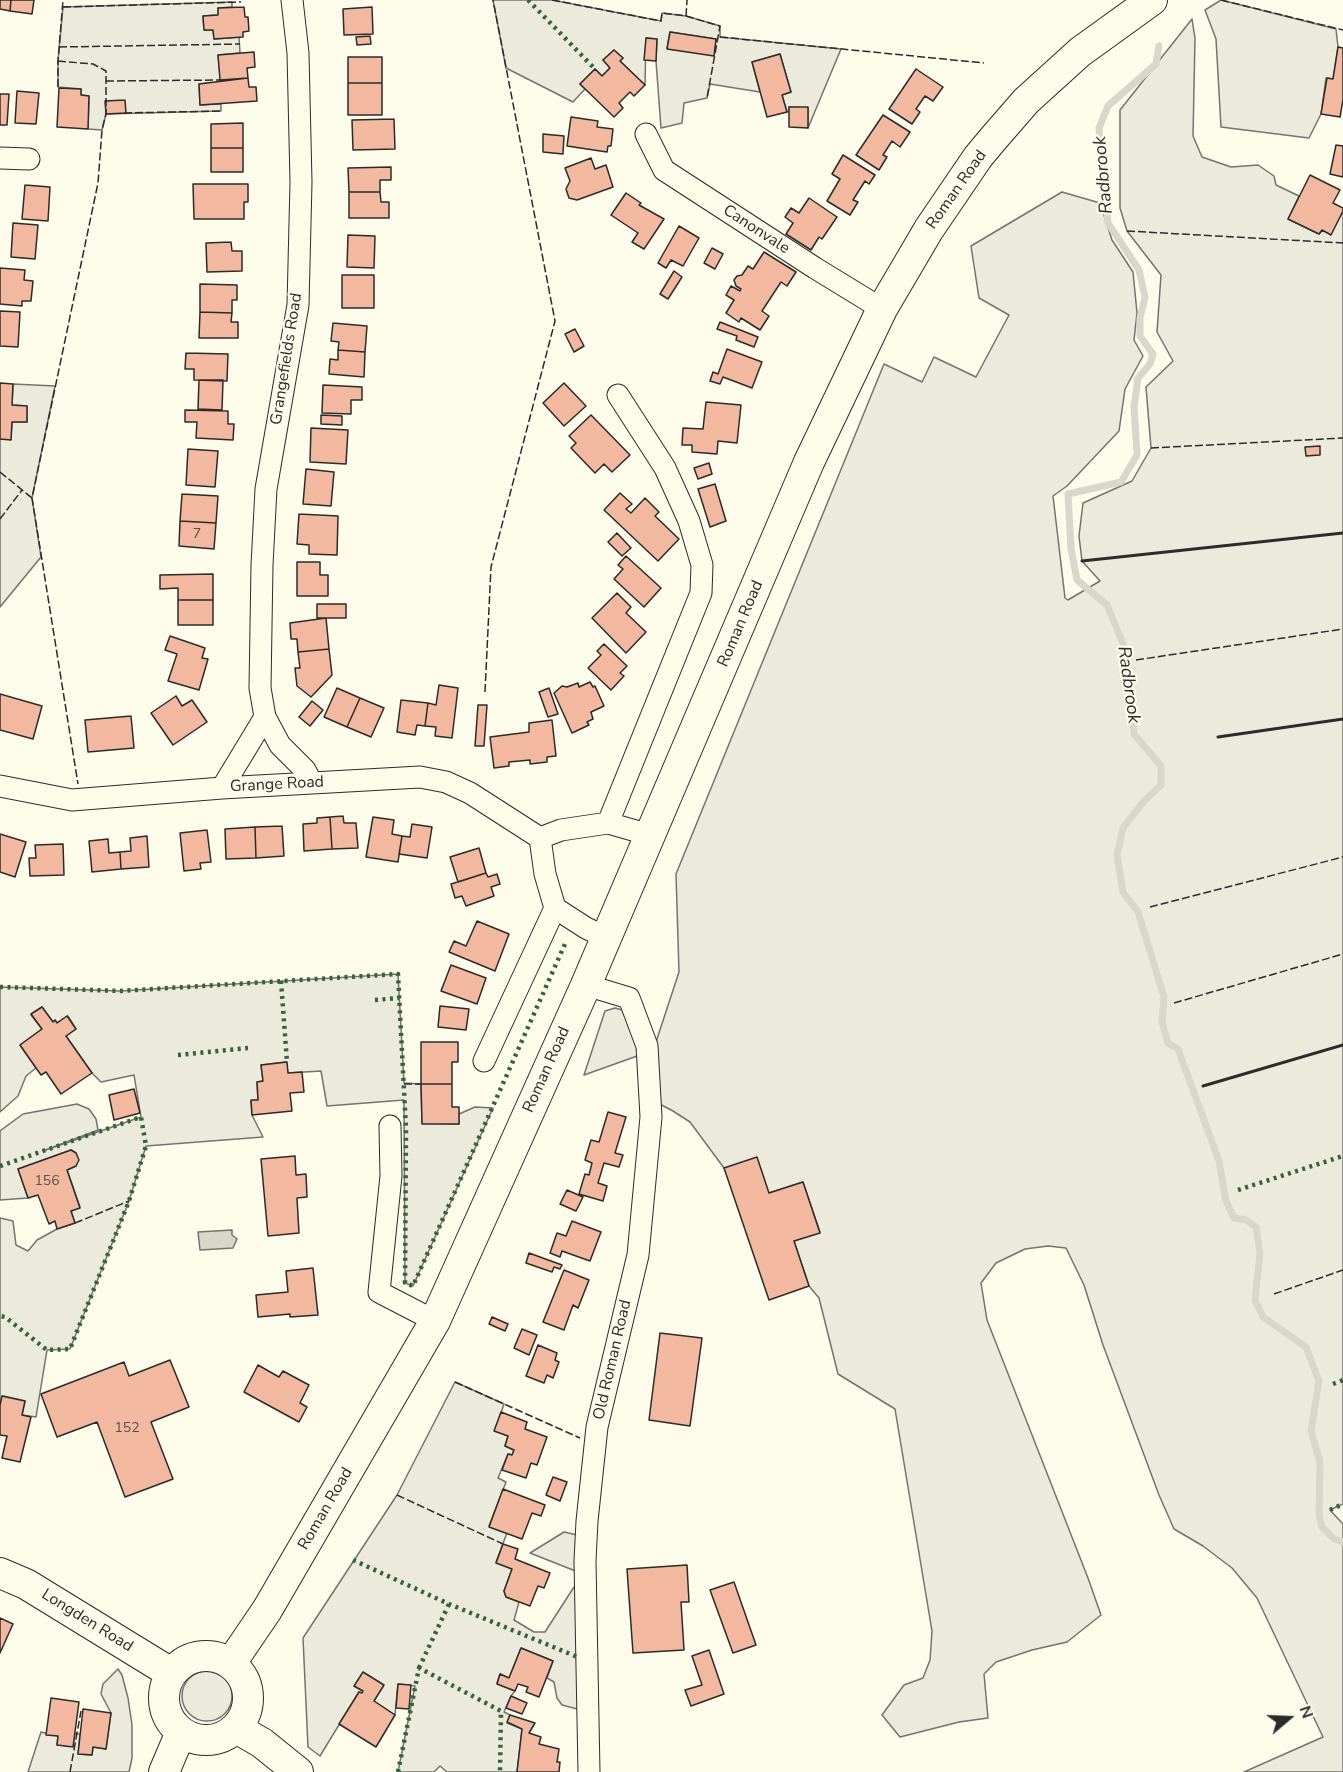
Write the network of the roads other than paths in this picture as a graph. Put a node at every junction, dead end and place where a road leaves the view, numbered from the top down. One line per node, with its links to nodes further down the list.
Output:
1 (292, 0): 8 (street, Grangefields Road)
2 (1152, 0): 6 (main road, Roman Road)
3 (646, 134): 6 (street, Canonvale)
4 (0, 158): 5 (street)
5 (29, 159)
6 (882, 309): 13 (main road, Roman Road)
7 (618, 395): 12 (street)
8 (265, 717): 9 (street, Grangefields Road); 11 (street)
9 (312, 783): 11 (street, Grange Road); 14 (street, Grange Road)
10 (0, 786): 11 (street, Grange Road)
11 (222, 788)
12 (608, 823): 13 (street); 14 (street)
13 (650, 835): 16 (main road, Roman Road)
14 (540, 838): 15 (street)
15 (555, 908): 16 (street); 18 (street)
16 (605, 937): 17 (main road, Roman Road)
17 (586, 985): 20 (main road, Roman Road); 28 (street, Old Roman Road)
18 (484, 1061)
19 (390, 1126): 20 (street)
20 (435, 1321): 22 (main road, Roman Road)
21 (0, 1573): 23 (main road, Longden Road)
22 (231, 1663): 23 (main road); 24 (main road)
23 (171, 1673): 25 (main road)
24 (236, 1728): 25 (main road); 27 (main road)
25 (181, 1732): 26 (main road)
26 (164, 1772)
27 (298, 1772)
28 (589, 1772)

